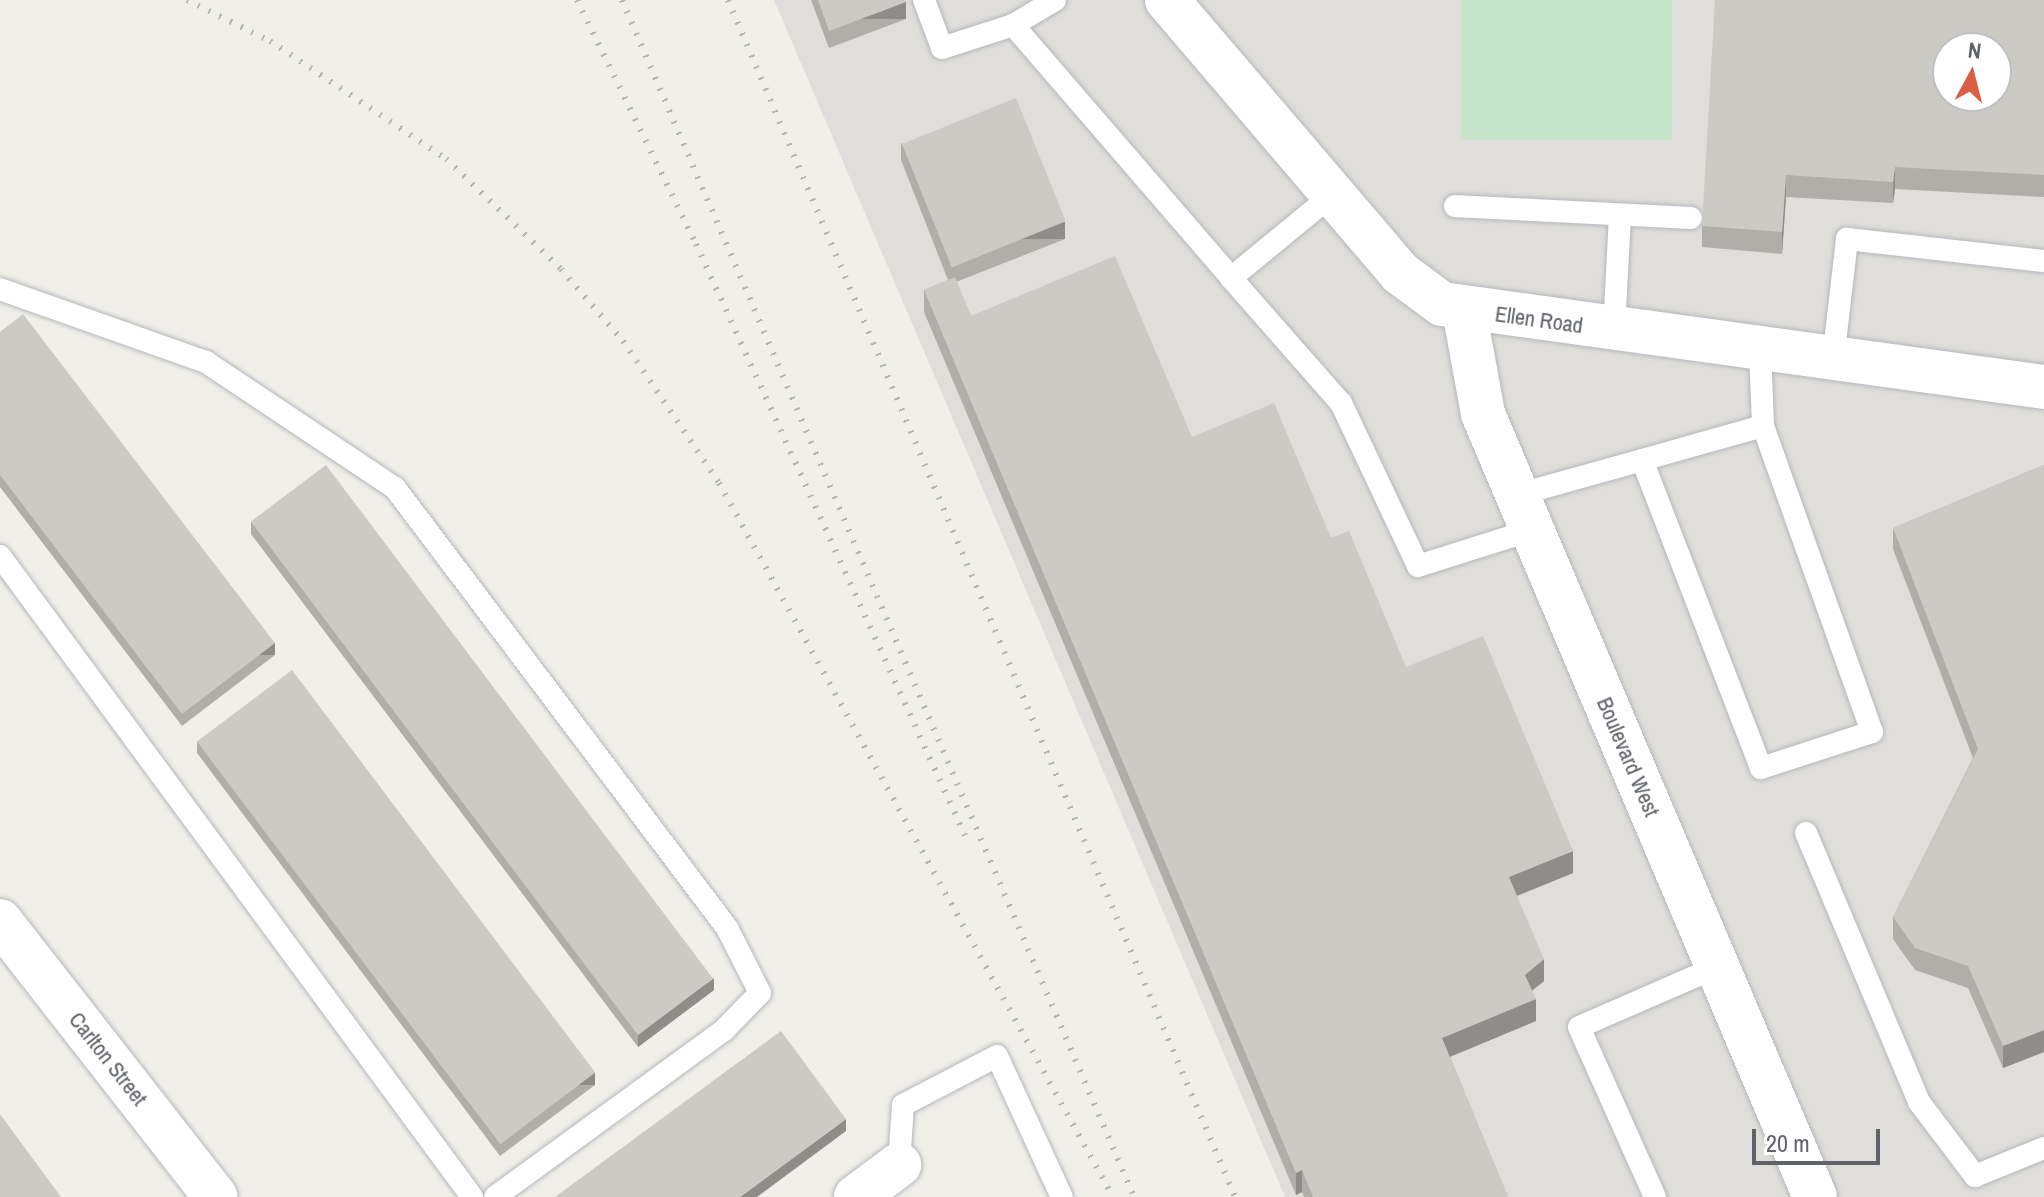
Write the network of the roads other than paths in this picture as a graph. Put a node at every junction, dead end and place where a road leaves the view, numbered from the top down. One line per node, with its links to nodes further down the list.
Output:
1 (924, 0): 4 (lane)
2 (1055, 0): 4 (lane)
3 (1167, 0): 5 (street, Ellen Road)
4 (1013, 25): 10 (lane)
5 (1332, 195): 10 (lane); 12 (street, Ellen Road)
6 (1455, 206): 7 (lane)
7 (1620, 215): 8 (lane); 13 (lane)
8 (1691, 218)
9 (2044, 261): 15 (lane)
10 (1231, 278): 19 (lane)
11 (0, 289): 28 (lane)
12 (1464, 310): 13 (street, Ellen Road); 19 (street, Boulevard West)
13 (1614, 330): 14 (street, Ellen Road)
14 (1760, 350): 15 (street, Ellen Road); 17 (lane)
15 (1833, 359): 16 (street, Ellen Road)
16 (2044, 387)
17 (1763, 426): 18 (lane); 18 (lane)
18 (1642, 460): 19 (lane)
19 (1524, 513): 23 (street, Boulevard West)
20 (0, 556): 27 (lane)
21 (1806, 833): 24 (lane)
22 (0, 921): 26 (street, Carlton Street)
23 (1717, 967): 31 (lane); 32 (street, Boulevard West)
24 (2044, 1148)
25 (899, 1165): 29 (street); 30 (lane)
26 (216, 1197)
27 (472, 1197)
28 (495, 1197)
29 (856, 1197)
30 (1062, 1197)
31 (1655, 1197)
32 (1815, 1197)

